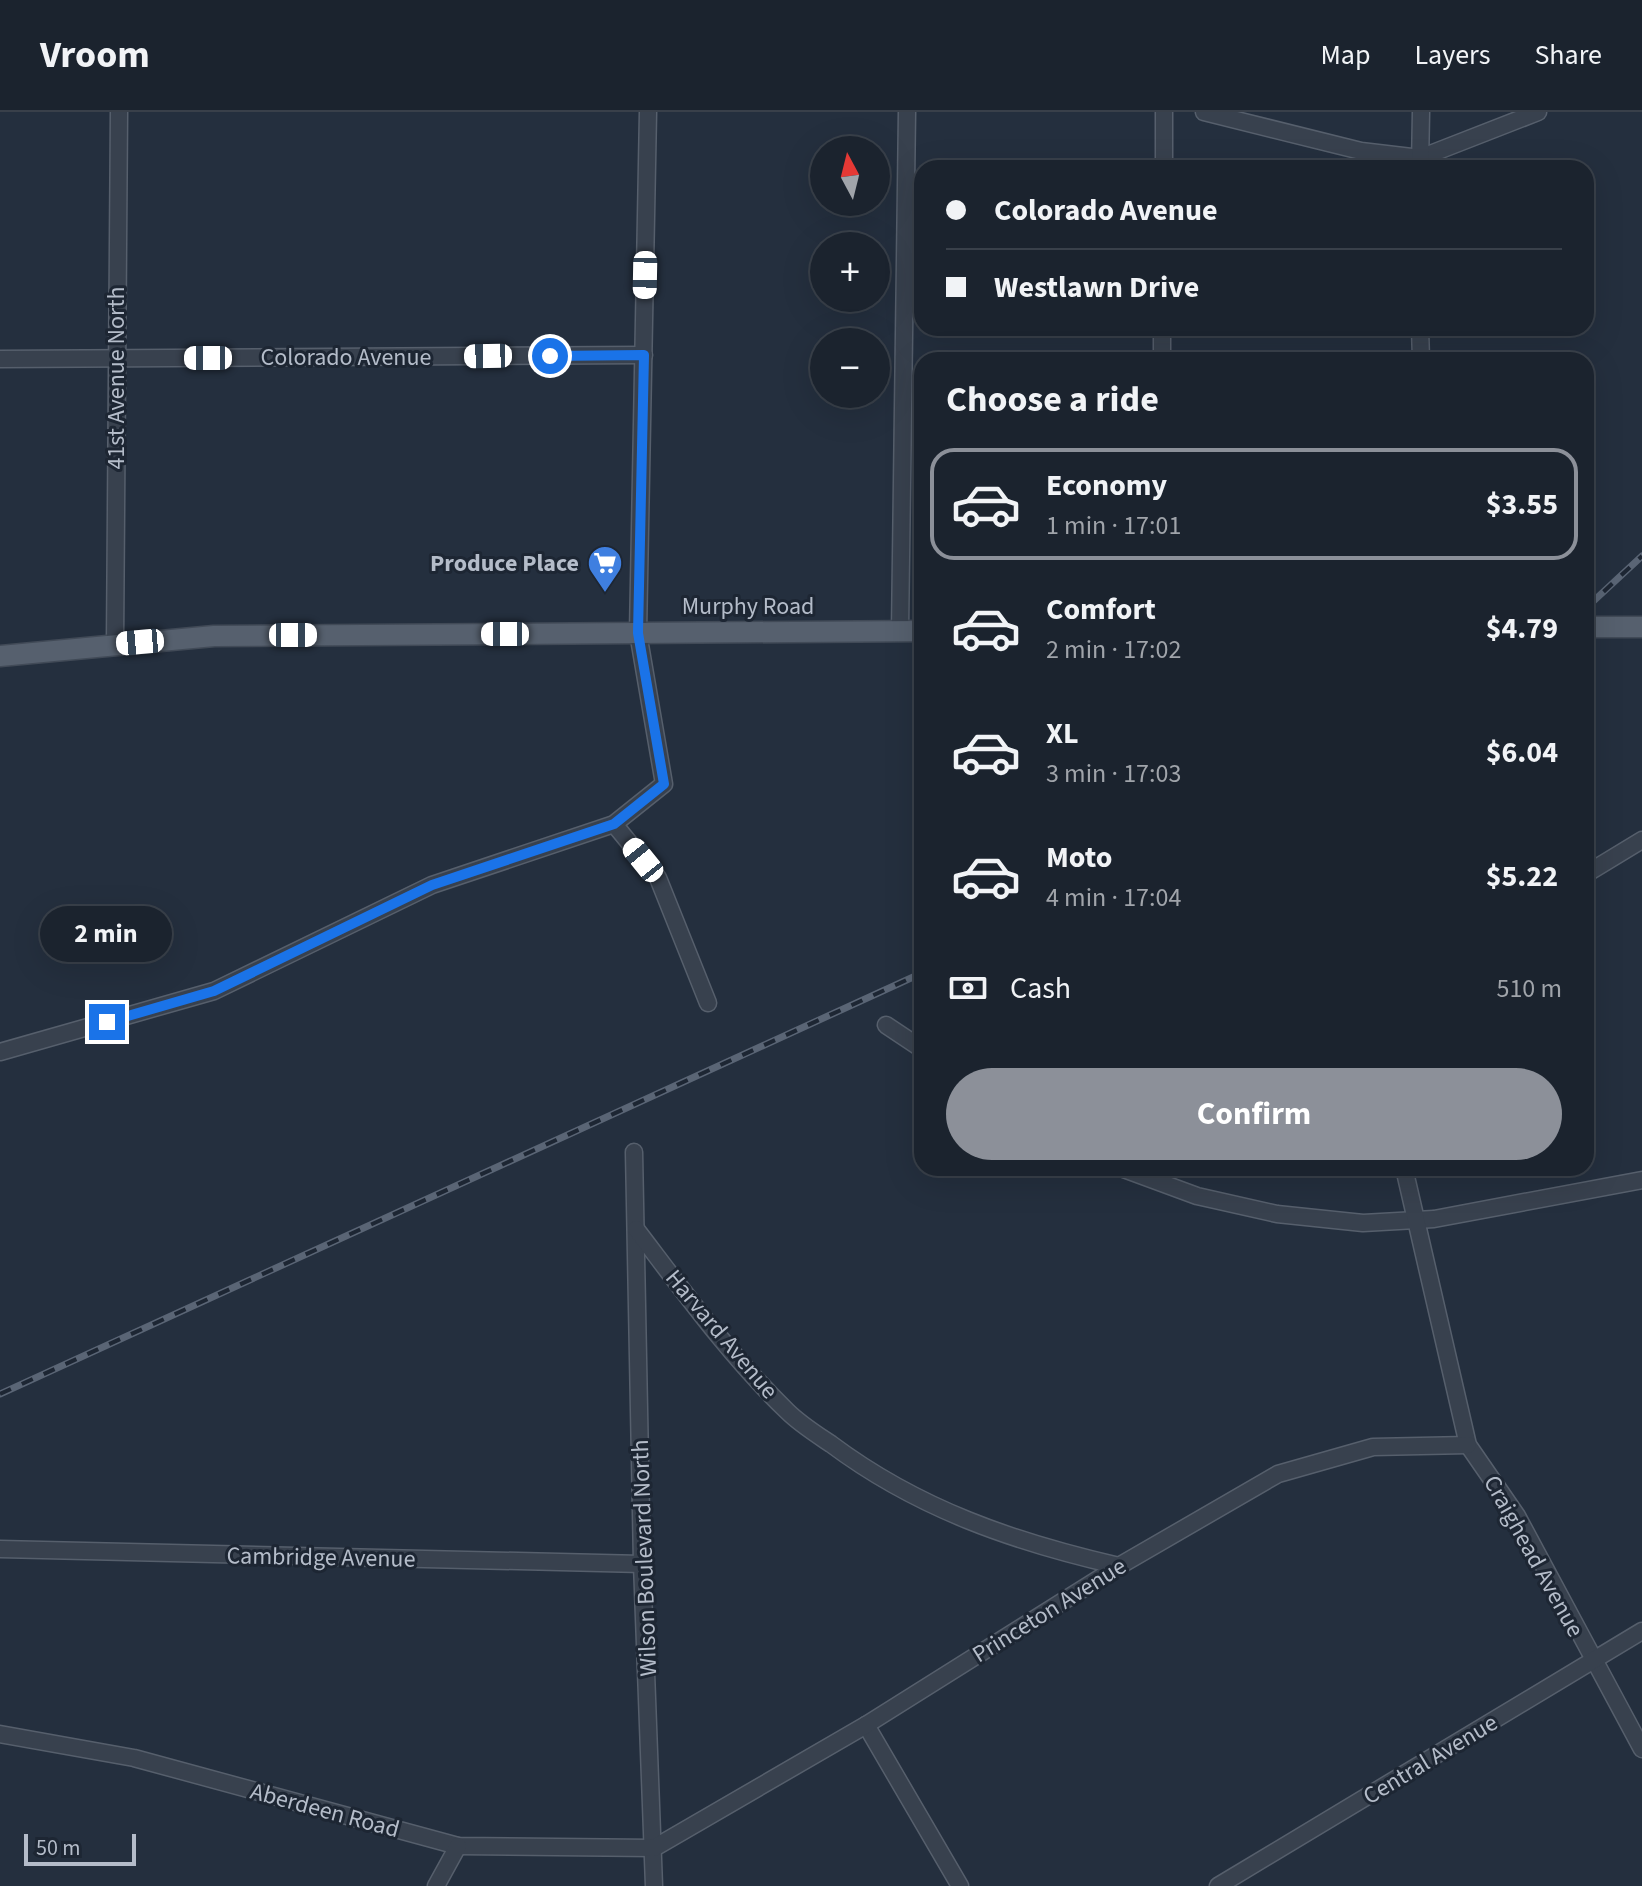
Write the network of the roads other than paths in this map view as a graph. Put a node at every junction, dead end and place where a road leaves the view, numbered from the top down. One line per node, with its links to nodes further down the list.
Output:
1 (119, 112): 14 (street, 41st Avenue North)
2 (648, 112): 12 (street)
3 (907, 112): 17 (street)
4 (1164, 112): 8 (street)
5 (1204, 112): 9 (street)
6 (1421, 112): 10 (street)
7 (1538, 112): 11 (street)
8 (1164, 160)
9 (1405, 160)
10 (1420, 160)
11 (1427, 160)
12 (644, 355): 14 (street, Colorado Avenue); 19 (street)
13 (0, 359): 14 (street, Colorado Avenue)
14 (115, 359): 20 (street, 41st Avenue North)
15 (1594, 627): 16 (main road)
16 (1642, 627)
17 (900, 631): 18 (main road, Murphy Road); 19 (main road, Murphy Road)
18 (914, 631)
19 (638, 633): 20 (main road, Murphy Road); 22 (street)
20 (115, 644): 21 (main road, Murphy Road)
21 (0, 656)
22 (614, 824): 25 (street); 28 (street)
23 (1642, 840): 24 (street)
24 (1594, 869)
25 (708, 1003)
26 (886, 1025): 27 (street)
27 (914, 1044)
28 (0, 1052)
29 (634, 1152): 34 (street, Wilson Boulevard North)
30 (1143, 1176): 33 (street)
31 (1406, 1176): 33 (street, Craighead Avenue)
32 (1642, 1180): 33 (street)
33 (1419, 1221): 35 (street, Craighead Avenue)
34 (636, 1229): 37 (street, Wilson Boulevard North); 38 (street, Harvard Avenue)
35 (1468, 1445): 38 (street, Princeton Avenue); 40 (street, Craighead Avenue)
36 (0, 1549): 37 (street, Cambridge Avenue)
37 (642, 1564): 45 (street, Wilson Boulevard North)
38 (1119, 1566): 41 (street, Princeton Avenue)
39 (1642, 1631): 40 (street, Central Avenue)
40 (1592, 1661): 43 (street, Craighead Avenue); 49 (street, Central Avenue)
41 (866, 1725): 45 (street, Princeton Avenue); 48 (street)
42 (0, 1734): 44 (street, Aberdeen Road)
43 (1642, 1749)
44 (458, 1846): 45 (street, Aberdeen Road); 46 (street)
45 (654, 1848): 47 (street, Wilson Boulevard North)
46 (436, 1886)
47 (654, 1886)
48 (960, 1886)
49 (1218, 1886)

